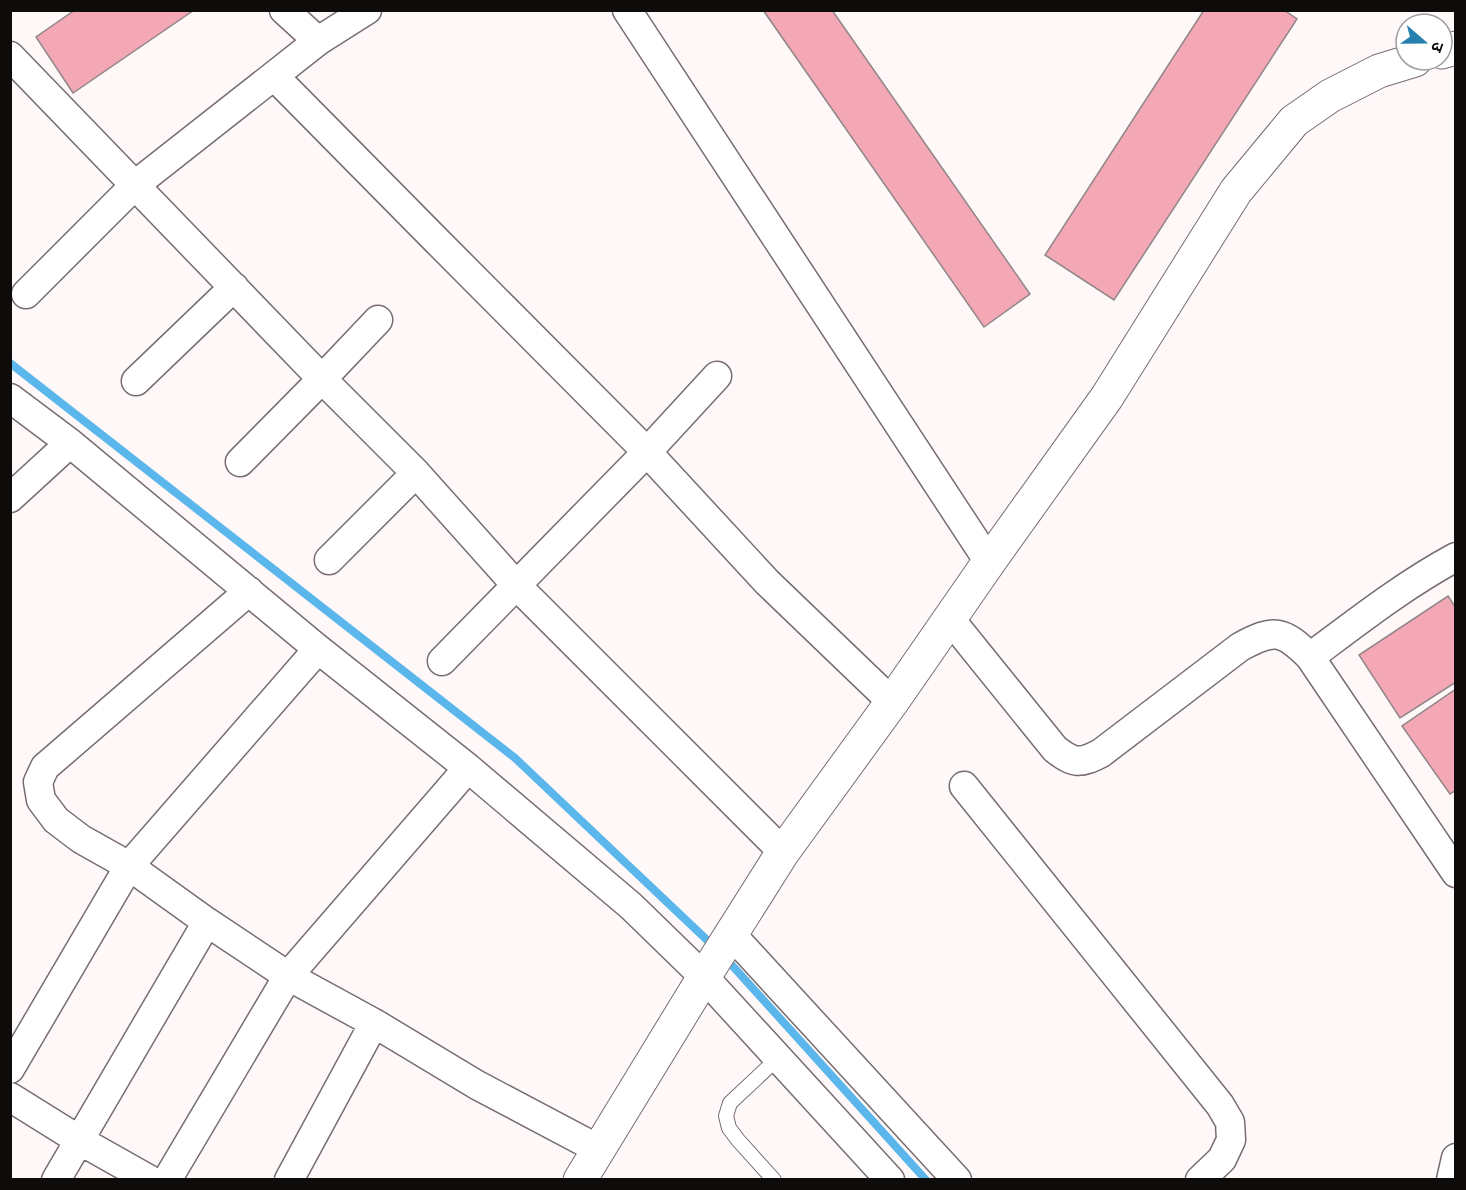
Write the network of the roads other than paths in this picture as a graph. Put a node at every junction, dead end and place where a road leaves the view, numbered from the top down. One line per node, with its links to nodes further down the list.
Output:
1 (284, 10): 4 (street)
2 (367, 10): 4 (street)
3 (627, 10): 23 (street)
4 (318, 41): 7 (street)
5 (10, 56): 8 (street)
6 (1394, 66): 23 (main road)
7 (274, 76): 8 (street); 17 (street)
8 (135, 185): 9 (street); 10 (street)
9 (234, 287): 13 (street); 14 (street)
10 (26, 294)
11 (378, 320): 13 (street)
12 (717, 376): 17 (street)
13 (322, 379): 18 (street); 19 (street)
14 (136, 381)
15 (10, 398): 16 (street)
16 (70, 443): 20 (street); 25 (street)
17 (647, 452): 24 (street); 30 (street)
18 (240, 462)
19 (416, 473): 22 (street); 24 (street)
20 (10, 498)
21 (1455, 557): 28 (street)
22 (329, 560)
23 (989, 562): 26 (main road)
24 (516, 585): 29 (street); 33 (street)
25 (249, 591): 27 (street); 34 (street)
26 (950, 618): 28 (street); 30 (main road)
27 (318, 649): 31 (street); 34 (street)
28 (1310, 657): 35 (street)
29 (442, 661)
30 (892, 702): 33 (main road)
31 (468, 768): 38 (street); 39 (street)
32 (964, 786): 55 (street)
33 (783, 852): 37 (main road)
34 (129, 866): 36 (street); 42 (street)
35 (1455, 873)
36 (207, 922): 38 (street); 44 (street)
37 (731, 934): 39 (main road); 54 (street)
38 (288, 976): 40 (street); 49 (street)
39 (704, 977): 41 (street); 45 (main road)
40 (374, 1023): 45 (street); 50 (street)
41 (778, 1058): 52 (lane); 53 (street)
42 (10, 1068)
43 (10, 1097): 44 (street)
44 (79, 1140): 47 (street); 48 (street)
45 (598, 1149): 51 (main road)
46 (1455, 1158): 56 (street)
47 (56, 1179)
48 (150, 1179)
49 (167, 1179)
50 (289, 1179)
51 (580, 1179)
52 (774, 1179)
53 (890, 1179)
54 (957, 1179)
55 (1200, 1179)
56 (1451, 1179)

